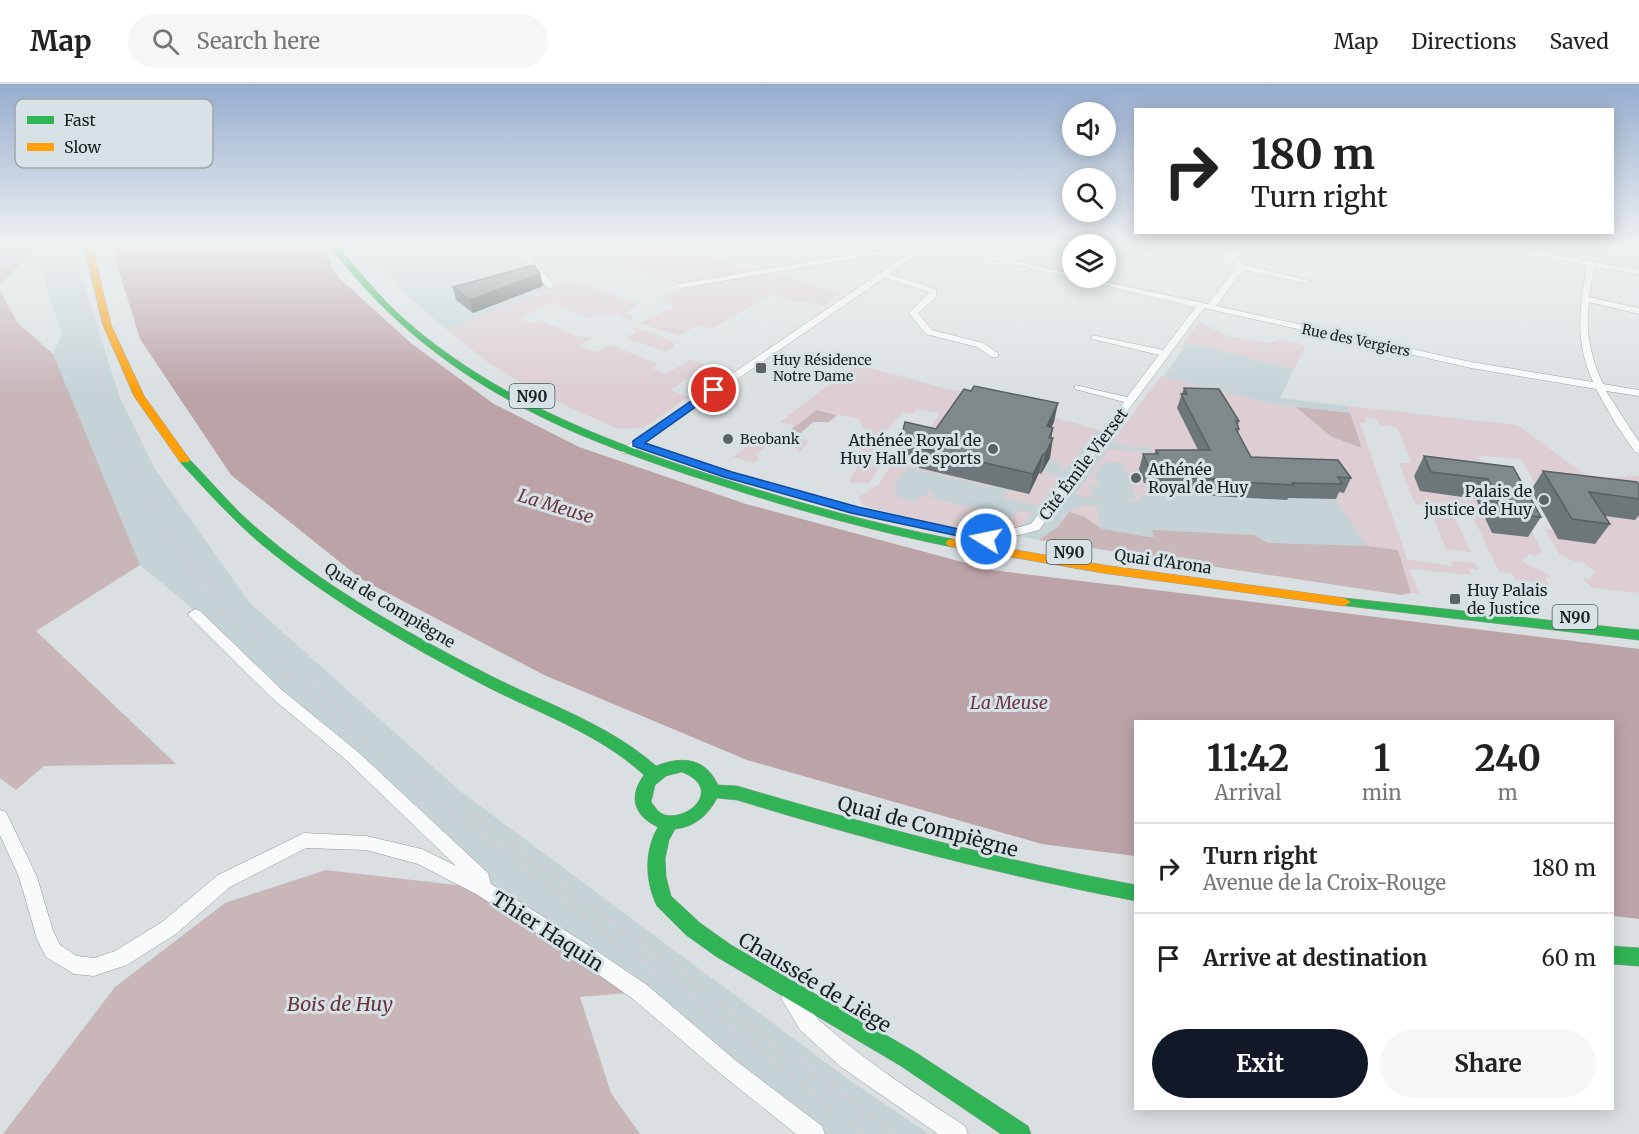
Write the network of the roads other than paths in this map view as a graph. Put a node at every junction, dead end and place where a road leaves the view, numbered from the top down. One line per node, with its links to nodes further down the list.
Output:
1 (98, 294): 25 (main road, Quai de Compiègne)
2 (373, 294): 19 (main road, Quai d'Arona / N90)
3 (855, 294): 19 (street)
4 (933, 294): 14 (street)
5 (1148, 294): 9 (street, Rue des Vergiers)
6 (1217, 294): 9 (street, Cité Émile Vierset)
7 (1588, 294): 8 (street)
8 (1587, 299): 10 (street); 16 (street)
9 (1205, 307): 13 (street, Cité Émile Vierset); 16 (street, Rue des Vergiers)
10 (1639, 311)
11 (436, 332): 19 (main road, Quai d'Arona / N90)
12 (1095, 337): 13 (street)
13 (1167, 354): 18 (street, Cité Émile Vierset)
14 (995, 355)
15 (1077, 387): 18 (street, Cité Émile Vierset)
16 (1600, 387): 17 (street, Rue des Vergiers); 20 (street)
17 (1639, 393)
18 (1131, 401): 21 (street, Cité Émile Vierset)
19 (631, 447): 21 (main road, Quai d'Arona / N90); 24 (main road, Quai d'Arona / N90)
20 (1639, 450)
21 (965, 535): 23 (main road, Quai d'Arona / N90)
22 (195, 614): 29 (street, Thier Haquin)
23 (1639, 623)
24 (1639, 635)
25 (654, 774): 26 (main road); 28 (main road)
26 (712, 791): 28 (main road); 30 (main road, Quai de Compiègne)
27 (0, 817): 29 (street)
28 (669, 823): 33 (main road, Chaussée de Liège)
29 (482, 888): 34 (street, Thier Haquin)
30 (1134, 893)
31 (1614, 955): 32 (main road)
32 (1639, 957)
33 (784, 987): 35 (street); 36 (main road, Chaussée de Liège)
34 (814, 1134)
35 (957, 1134)
36 (1020, 1134)

